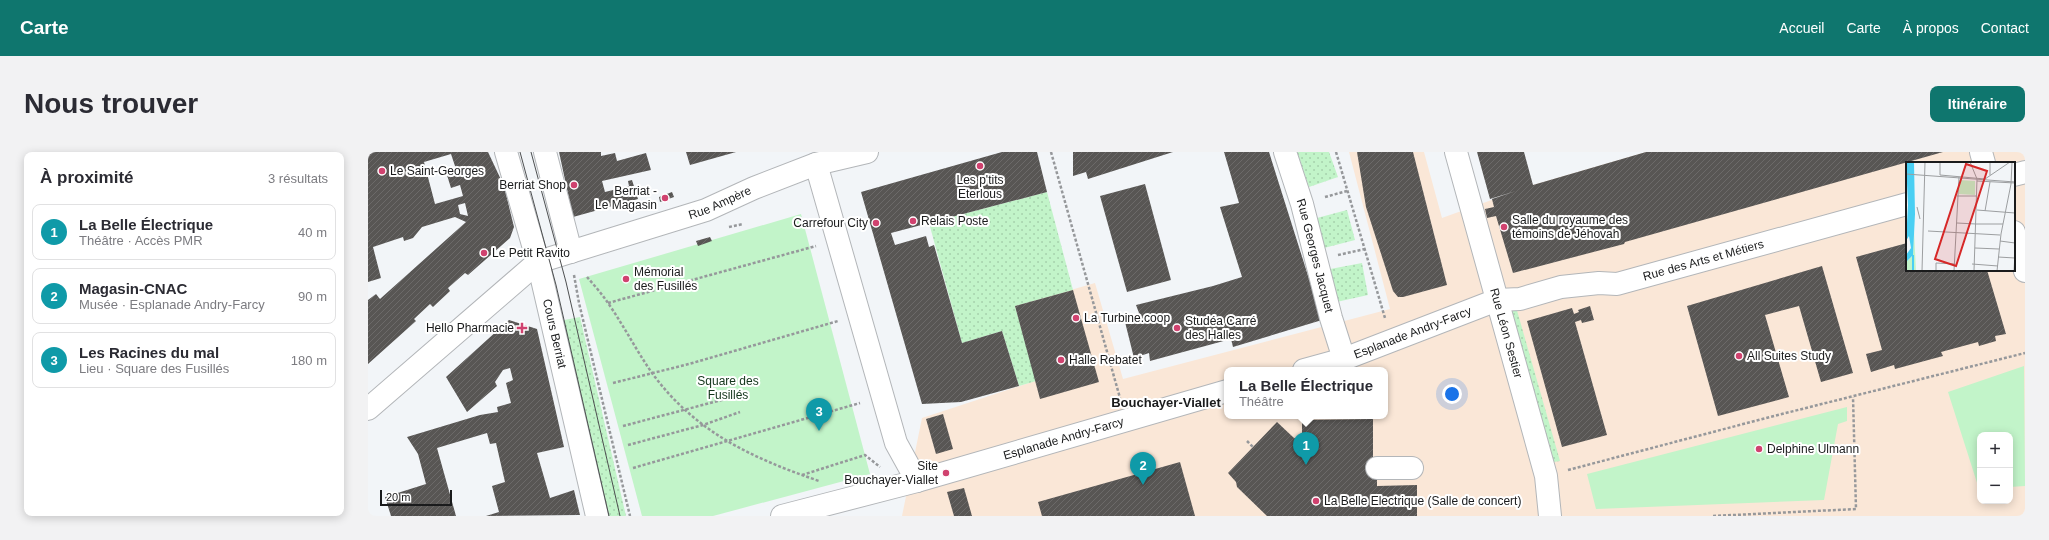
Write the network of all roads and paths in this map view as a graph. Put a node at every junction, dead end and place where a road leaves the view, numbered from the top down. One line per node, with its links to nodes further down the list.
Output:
1 (506, 152): 17 (street, Cours Berriat)
2 (545, 152): 16 (street)
3 (867, 152): 10 (street, Rue Ampère)
4 (1051, 152): 36 (path)
5 (1285, 152): 25 (street, Rue Georges Jacquet)
6 (1336, 152): 23 (path)
7 (1456, 152): 20 (street, Rue Léon Sestier)
8 (1981, 152): 9 (street)
9 (1984, 162)
10 (816, 164): 15 (street); 16 (street, Rue Ampère)
11 (2025, 172): 12 (street)
12 (2015, 175)
13 (1906, 204): 20 (street, Rue des Arts et Métiers)
14 (2015, 236): 18 (street)
15 (837, 240): 21 (path); 22 (street)
16 (570, 252): 17 (street, Rue Ampère); 52 (path)
17 (538, 262): 33 (street); 51 (street, Cours Berriat)
18 (2025, 271)
19 (587, 277): 21 (path)
20 (1497, 300): 23 (street, Esplanade Andry-Farcy); 47 (street, Rue Léon Sestier)
21 (608, 303): 27 (path)
22 (859, 315): 27 (path); 30 (street)
23 (1392, 341): 25 (street, Esplanade Andry-Farcy)
24 (2025, 353): 31 (path)
25 (1344, 359): 26 (street, Esplanade Andry-Farcy)
26 (1315, 367)
27 (652, 374): 28 (path); 34 (path)
28 (613, 383)
29 (1224, 392): 36 (street, Esplanade Andry-Farcy)
30 (883, 397): 40 (path); 49 (street)
31 (1853, 397): 47 (path); 55 (path)
32 (728, 398): 34 (path)
33 (368, 409)
34 (683, 410): 37 (path); 38 (path)
35 (740, 412): 37 (path)
36 (1127, 419): 49 (street, Esplanade Andry-Farcy)
37 (703, 425): 40 (path); 41 (path)
38 (623, 426)
39 (1247, 441): 42 (path)
40 (726, 442): 43 (path); 48 (path)
41 (628, 444)
42 (1252, 447)
43 (633, 468)
44 (1377, 468): 45 (street)
45 (1412, 468)
46 (882, 469): 48 (path)
47 (1545, 470): 54 (street, Rue Léon Sestier)
48 (801, 475): 50 (path)
49 (917, 481): 53 (street)
50 (823, 483)
51 (597, 516)
52 (630, 516)
53 (782, 516)
54 (1550, 516)
55 (1713, 516)

